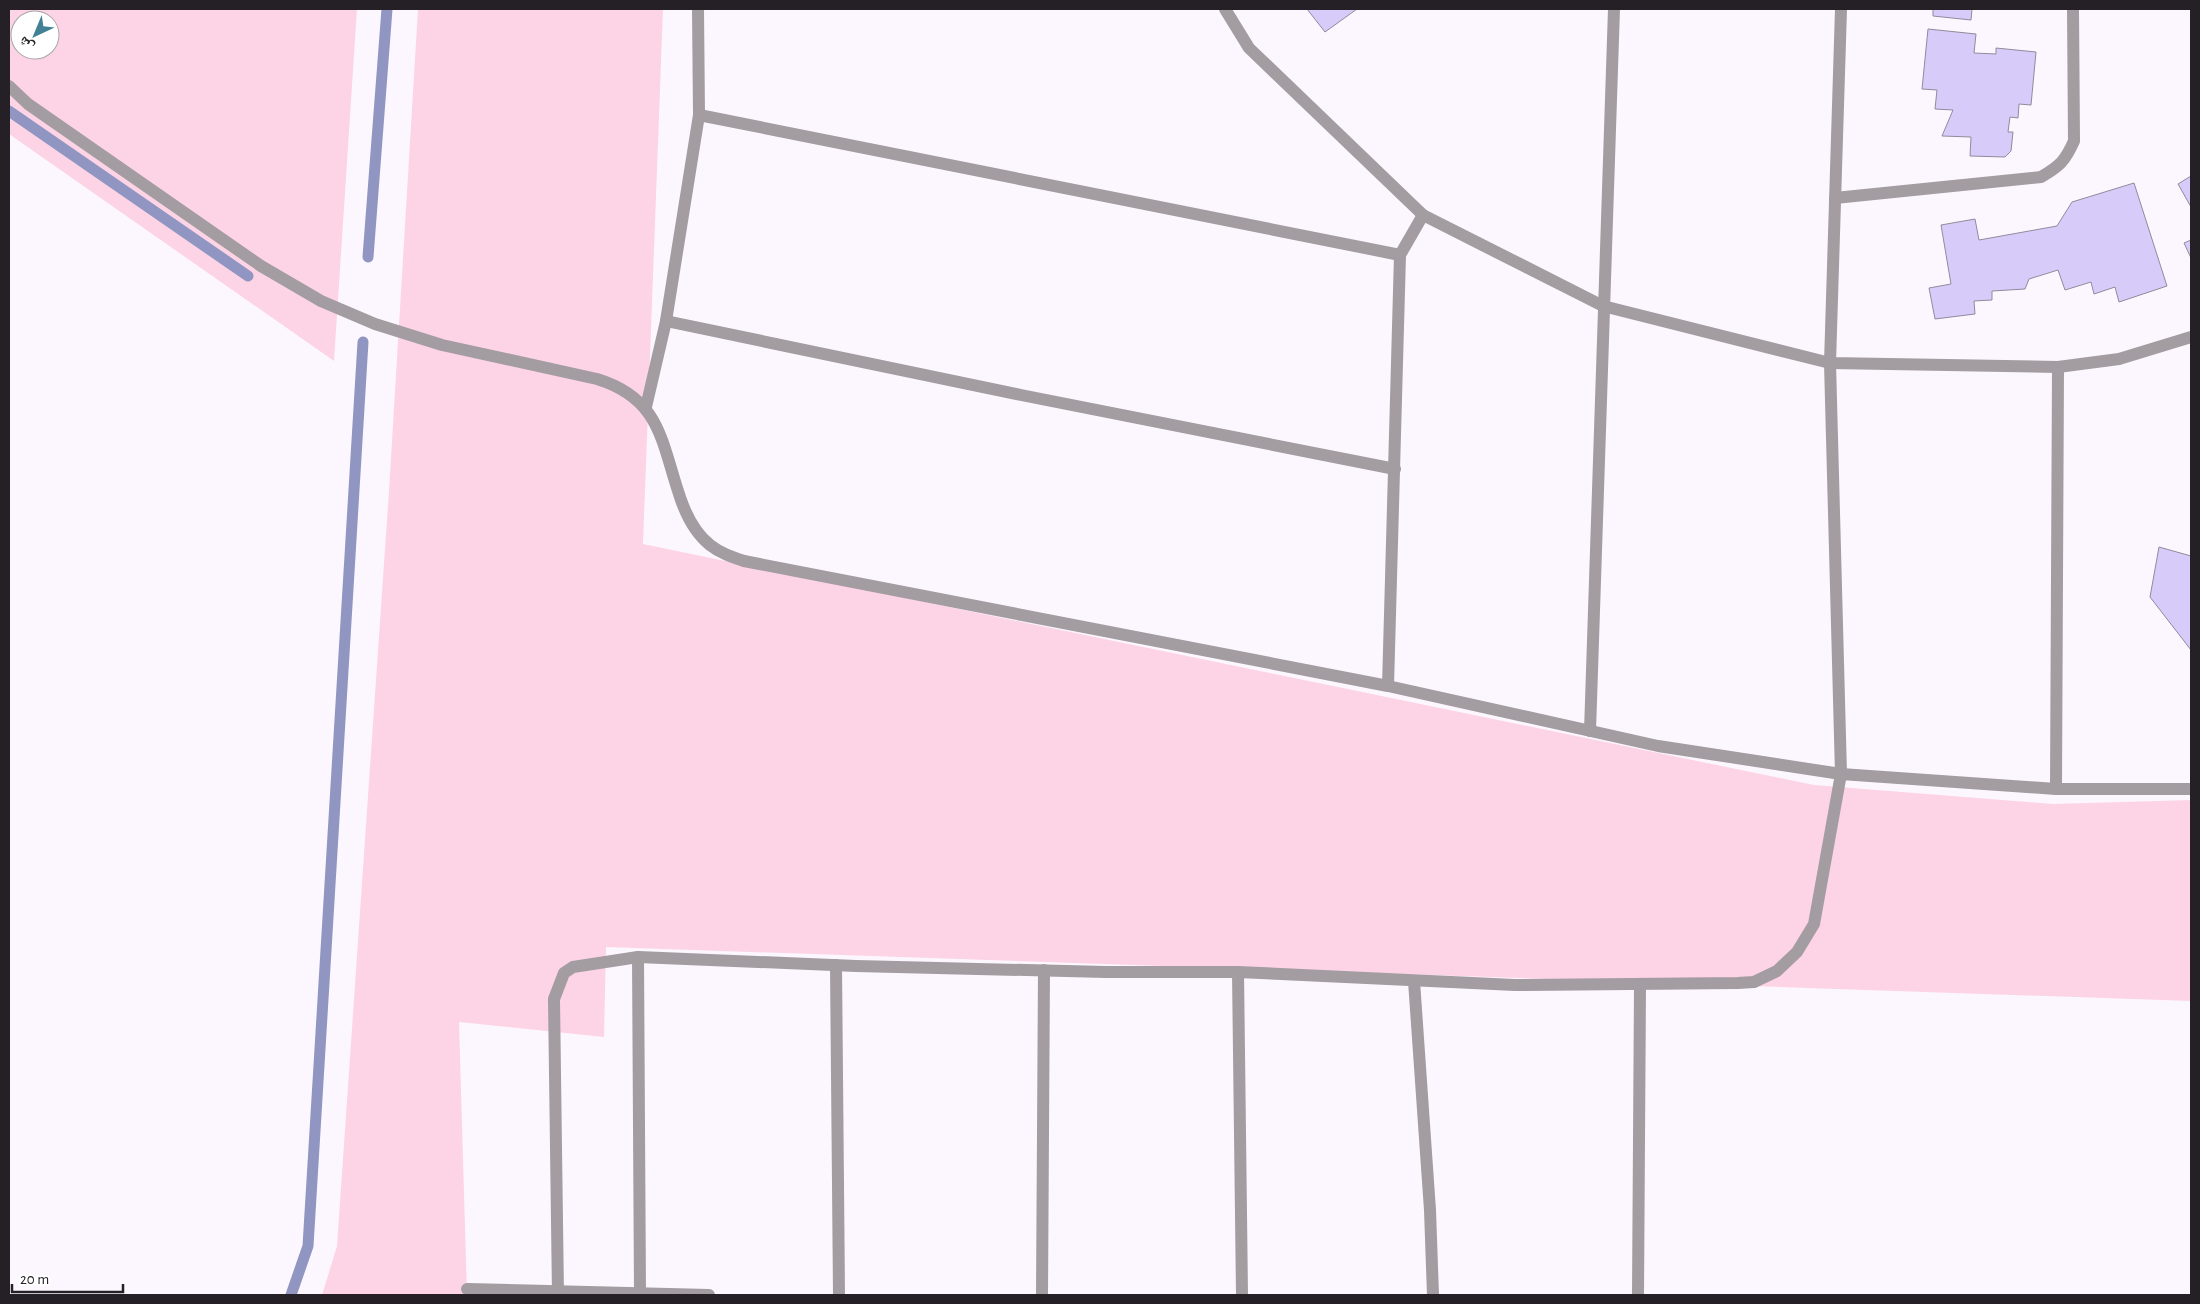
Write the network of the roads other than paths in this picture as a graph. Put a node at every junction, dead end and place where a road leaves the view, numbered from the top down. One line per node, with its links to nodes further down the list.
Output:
1 (700, 9): 7 (street)
2 (1225, 9): 9 (street)
3 (1614, 9): 11 (street)
4 (1841, 9): 8 (street)
5 (2073, 9): 8 (street)
6 (9, 86): 16 (street)
7 (699, 115): 10 (street); 12 (street)
8 (1835, 198): 14 (street)
9 (1423, 216): 10 (street); 11 (street)
10 (1400, 255): 17 (street)
11 (1604, 306): 14 (street); 19 (street)
12 (666, 321): 16 (street); 17 (street)
13 (2191, 337): 15 (street)
14 (1830, 363): 15 (street); 20 (street)
15 (2058, 367): 21 (street)
16 (646, 407): 18 (street)
17 (1395, 469): 18 (street)
18 (1388, 686): 19 (street)
19 (1590, 731): 20 (street)
20 (1841, 774): 21 (street); 28 (street)
21 (2056, 789): 22 (street)
22 (2191, 789)
23 (638, 957): 24 (street); 30 (street); 31 (street)
24 (836, 965): 25 (street); 33 (street)
25 (1044, 970): 26 (street); 34 (street)
26 (1238, 972): 27 (street); 35 (street)
27 (1414, 981): 28 (street); 36 (street)
28 (1640, 985): 37 (street)
29 (467, 1289): 30 (street)
30 (558, 1293): 31 (street)
31 (640, 1294): 32 (street)
32 (709, 1295)
33 (840, 1295)
34 (1042, 1295)
35 (1242, 1295)
36 (1433, 1295)
37 (1638, 1295)

